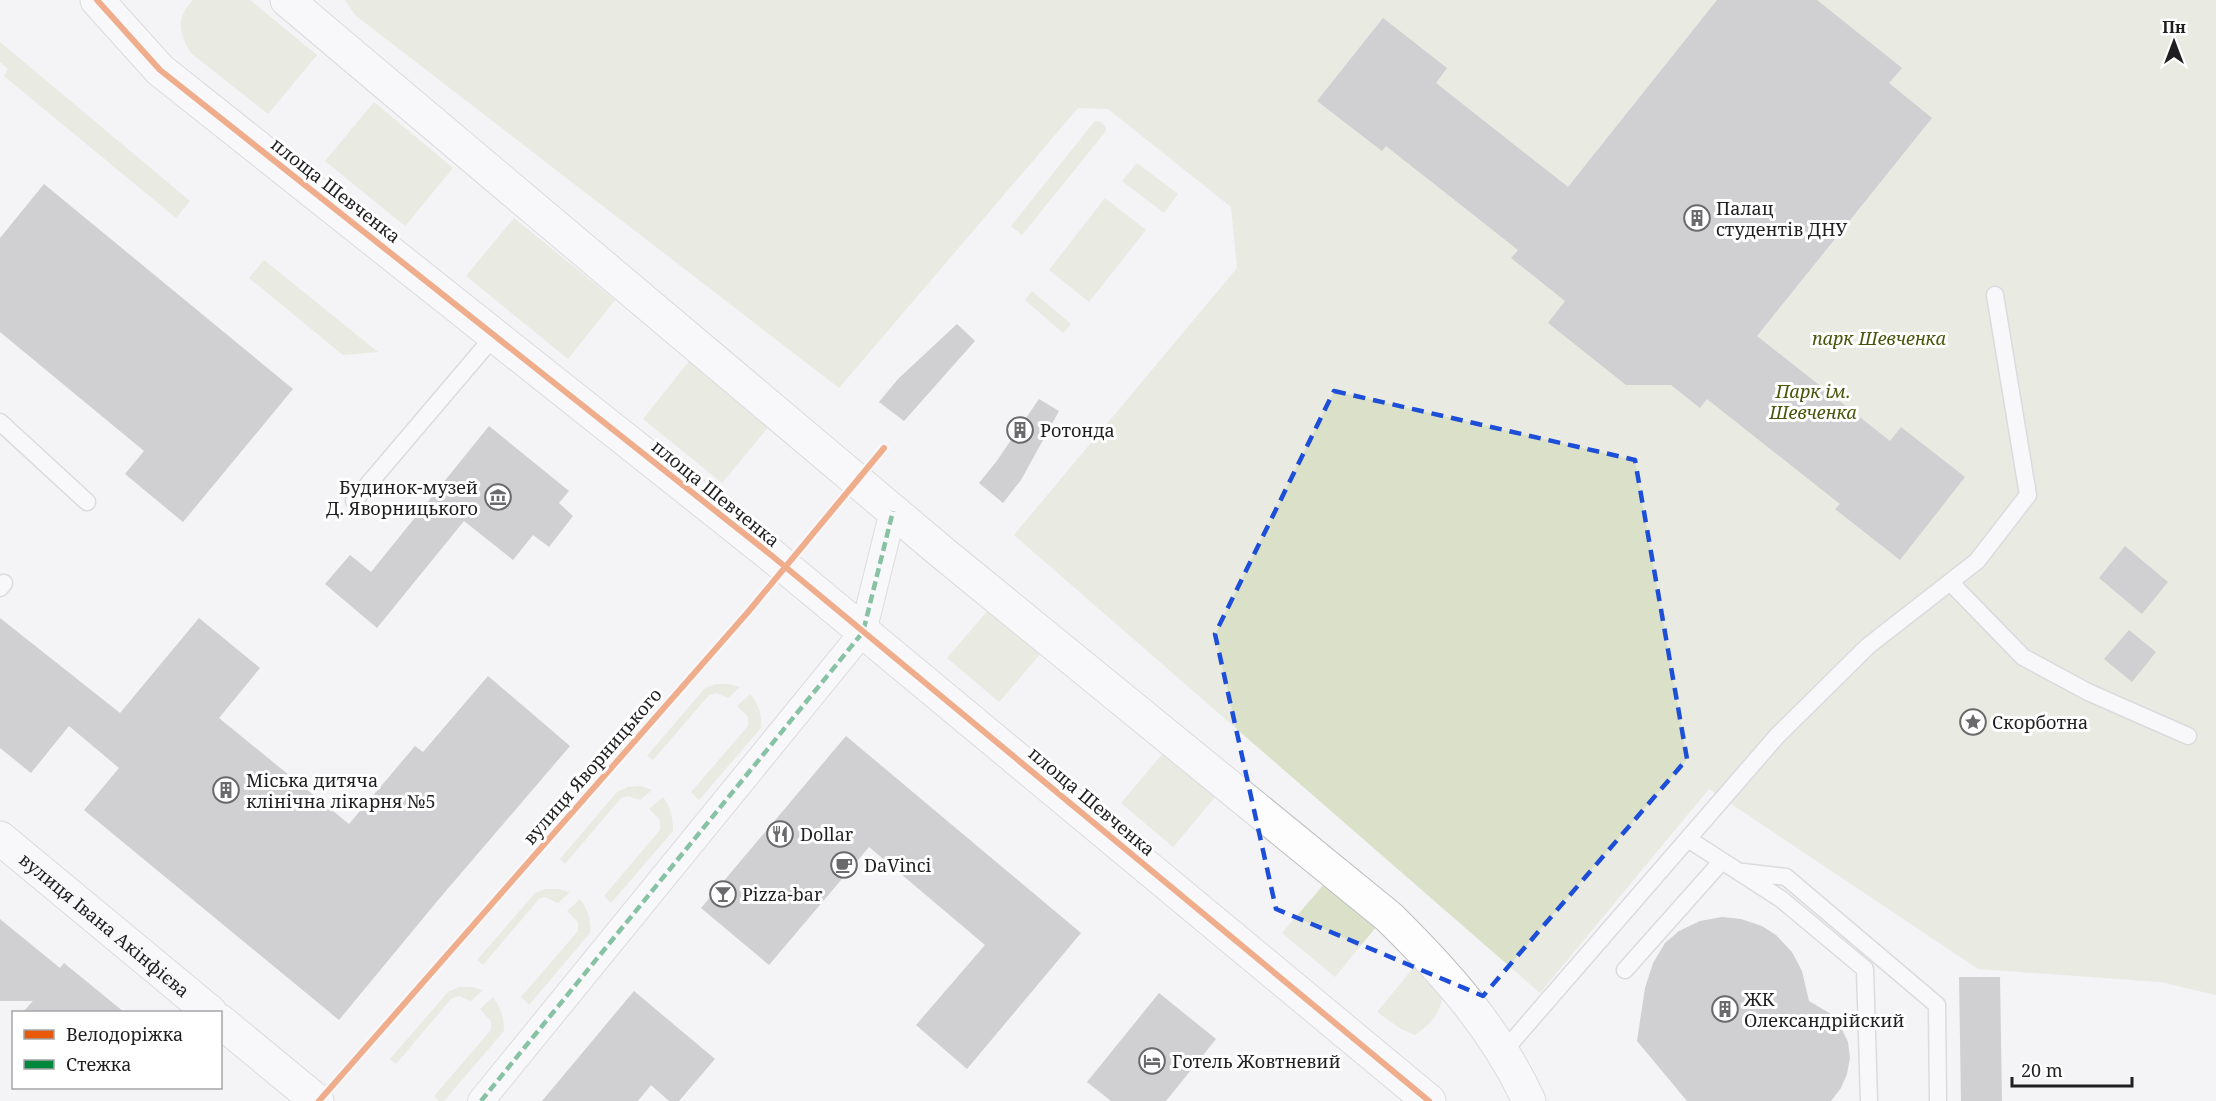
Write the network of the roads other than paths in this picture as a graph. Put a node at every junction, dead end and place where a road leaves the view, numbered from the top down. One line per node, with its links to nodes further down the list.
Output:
1 (97, 0): 4 (street, площа Шевченка)
2 (287, 0): 8 (street)
3 (1995, 295): 9 (lane)
4 (495, 335): 6 (lane); 10 (street, площа Шевченка)
5 (0, 422): 7 (lane)
6 (354, 501)
7 (87, 502)
8 (893, 512): 10 (street); 19 (street)
9 (1950, 582): 11 (lane); 13 (lane)
10 (863, 632): 21 (street); 22 (street, площа Шевченка)
11 (2188, 736)
12 (0, 838): 17 (street, вулиця Івана Акінфієва)
13 (1688, 839): 14 (lane); 19 (lane)
14 (1722, 861): 15 (lane); 16 (lane)
15 (1739, 871): 24 (lane); 25 (lane)
16 (1625, 970)
17 (209, 1011)
18 (222, 1023): 20 (street)
19 (1503, 1052): 23 (street)
20 (317, 1101)
21 (481, 1101)
22 (1429, 1101)
23 (1529, 1101)
24 (1869, 1101)
25 (1938, 1101)

